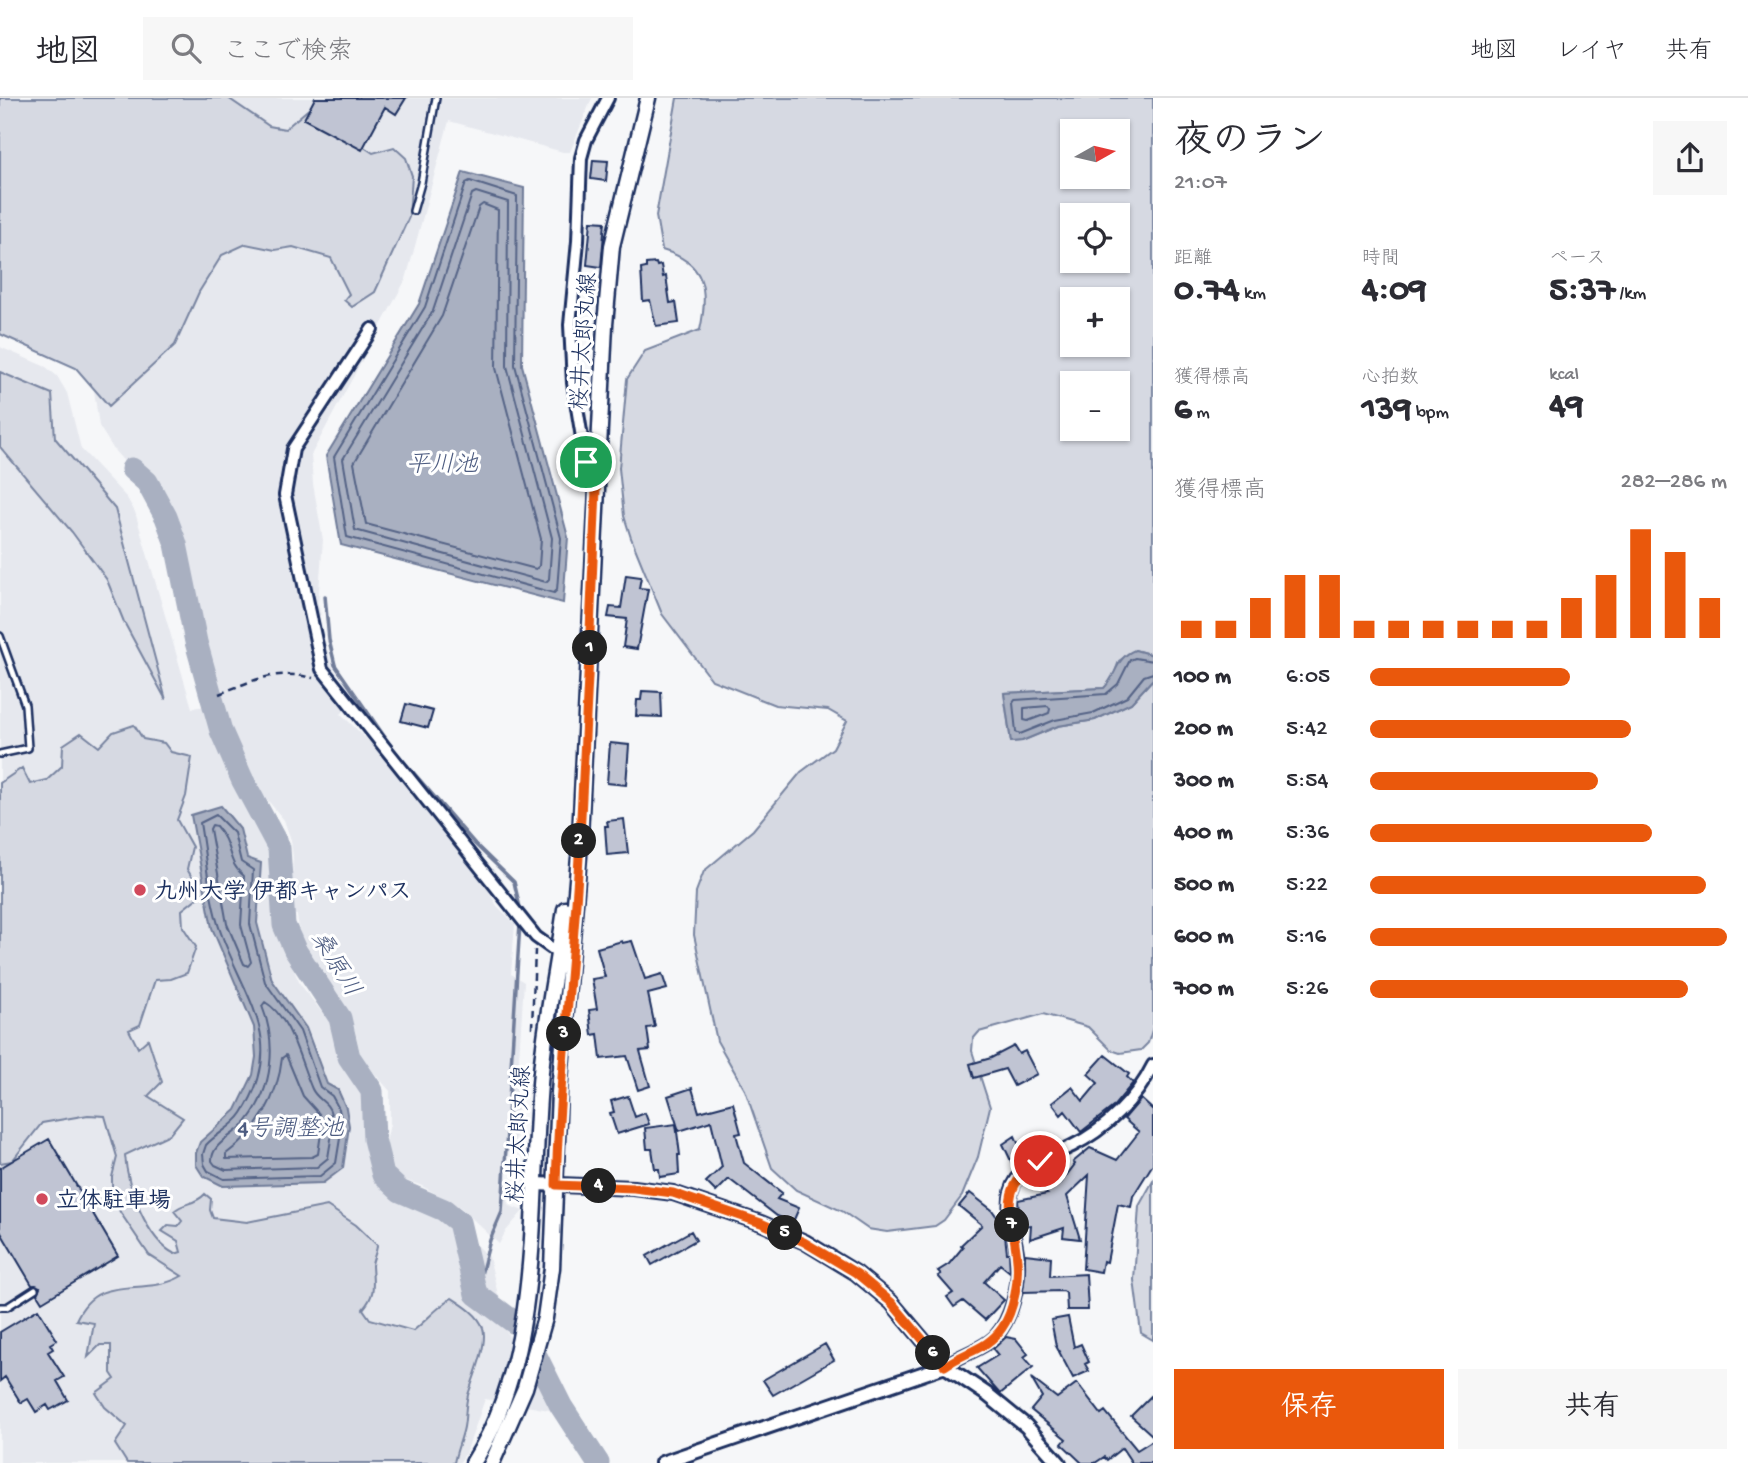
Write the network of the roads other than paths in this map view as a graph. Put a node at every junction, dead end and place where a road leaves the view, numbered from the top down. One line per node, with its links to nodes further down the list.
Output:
1 (436, 98): 4 (lane)
2 (608, 98): 6 (street)
3 (648, 98): 6 (main road, 桜井太郎丸線)
4 (413, 211)
5 (372, 329): 9 (street)
6 (597, 466): 9 (main road, 桜井太郎丸線)
7 (0, 636): 8 (lane)
8 (0, 754)
9 (564, 957): 11 (main road, 桜井太郎丸線); 12 (main road, 桜井太郎丸線)
10 (1153, 1065): 15 (street)
11 (536, 1184): 12 (street); 16 (main road, 桜井太郎丸線)
12 (556, 1185): 15 (street); 17 (main road, 桜井太郎丸線)
13 (35, 1289): 14 (lane)
14 (0, 1307)
15 (945, 1366): 18 (street); 19 (street)
16 (473, 1463)
17 (492, 1463)
18 (662, 1463)
19 (1059, 1463)

